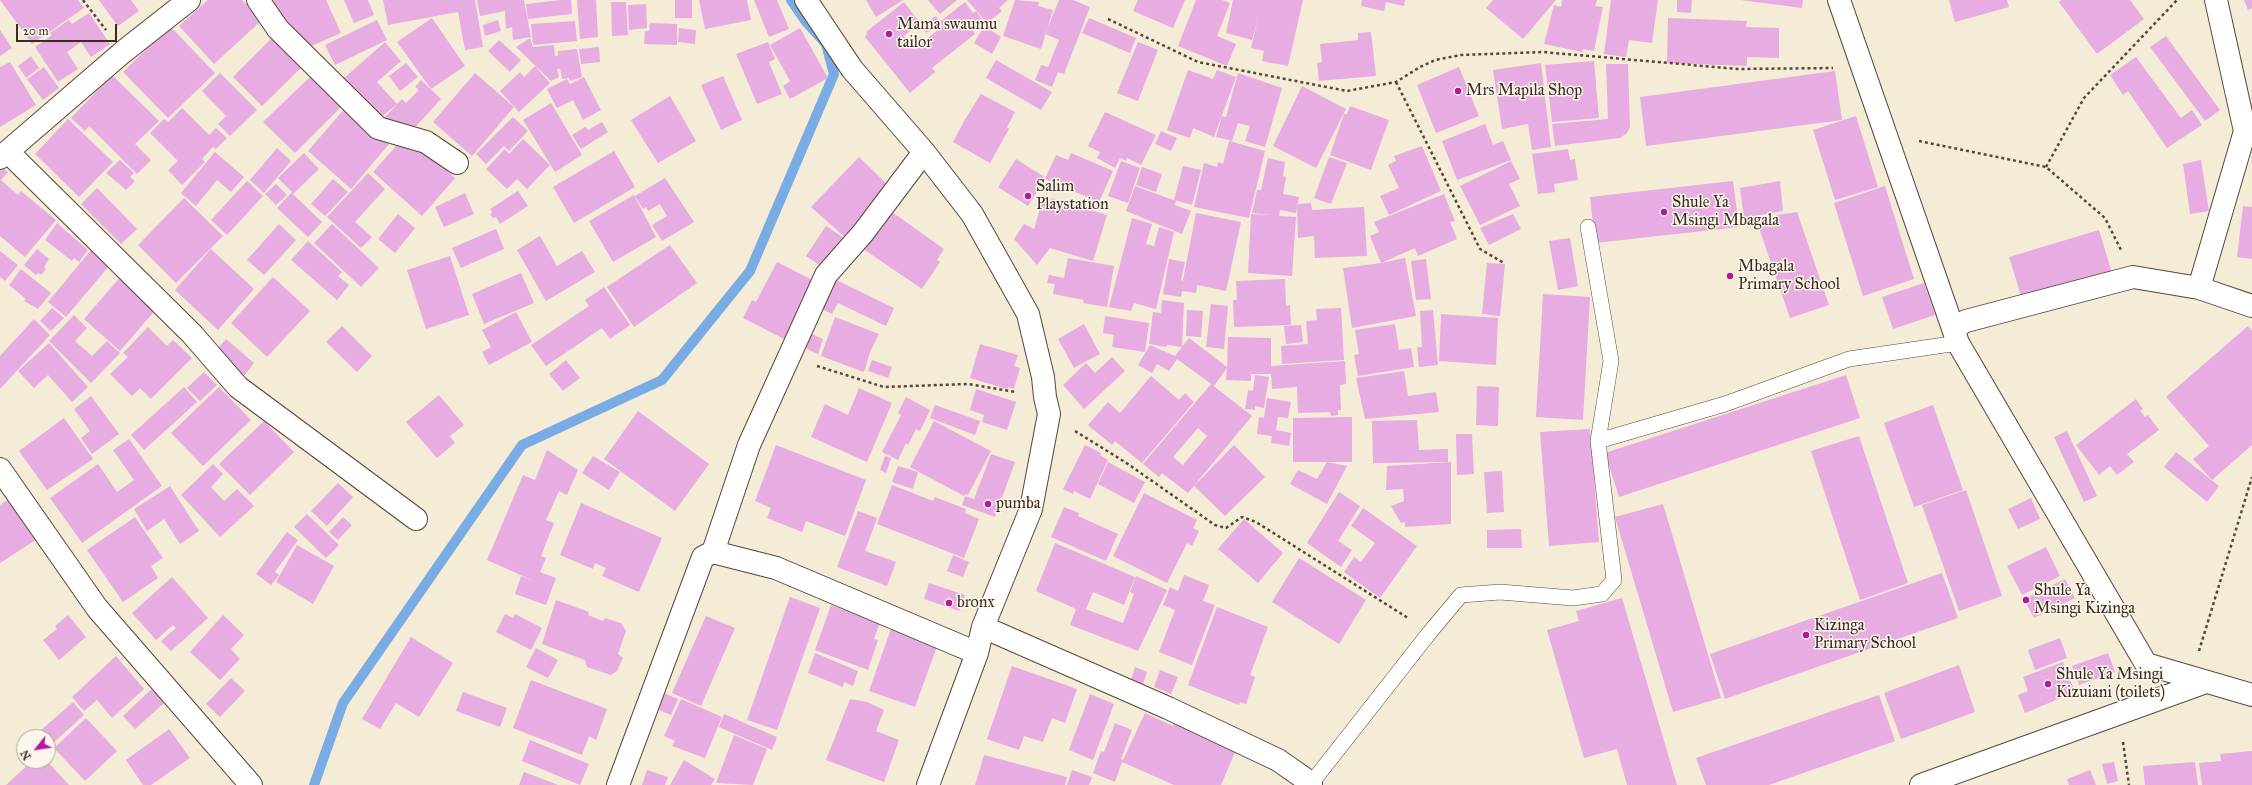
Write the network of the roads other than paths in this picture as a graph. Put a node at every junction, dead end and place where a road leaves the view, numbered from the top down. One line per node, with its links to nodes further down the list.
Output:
1 (189, 0): 7 (street)
2 (258, 0): 8 (street)
3 (806, 0): 6 (street)
4 (1839, 0): 12 (street)
5 (2216, 0): 10 (street)
6 (924, 152): 16 (street); 17 (street)
7 (4, 155): 15 (street)
8 (457, 163)
9 (1588, 227): 13 (lane)
10 (2199, 288): 11 (street); 12 (street)
11 (2252, 306)
12 (1956, 335): 13 (lane); 19 (street)
13 (1598, 441): 22 (lane)
14 (0, 469): 23 (street)
15 (416, 519)
16 (713, 552): 18 (street); 24 (street)
17 (983, 627): 18 (street); 22 (street)
18 (977, 653): 25 (street)
19 (2199, 680): 20 (street); 21 (street)
20 (2252, 694)
21 (1965, 777): 26 (street)
22 (1310, 784)
23 (251, 785)
24 (618, 785)
25 (928, 785)
26 (1921, 785)

